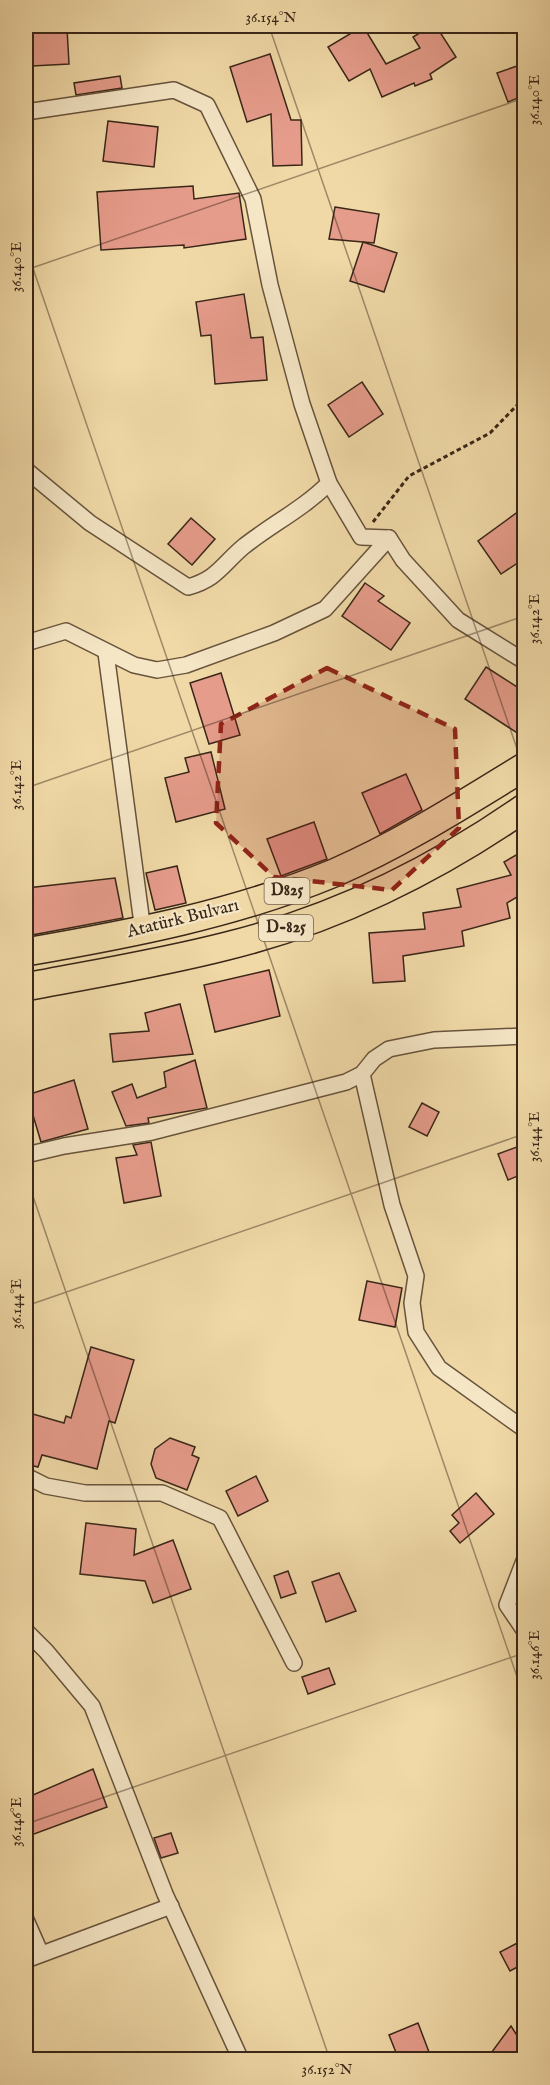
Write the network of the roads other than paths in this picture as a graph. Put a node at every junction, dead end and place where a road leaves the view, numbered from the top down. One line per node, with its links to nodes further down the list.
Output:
1 (26, 112): 3 (street)
2 (26, 471): 3 (street)
3 (329, 483): 4 (street)
4 (389, 538): 6 (street); 7 (street)
5 (26, 643): 6 (street)
6 (106, 653): 10 (street)
7 (525, 662)
8 (525, 767): 10 (highway, Atatürk Bulvarı / D825)
9 (525, 808): 12 (highway, Atatürk Bulvarı / D-825)
10 (143, 931): 11 (highway, Atatürk Bulvarı / D825)
11 (26, 952)
12 (26, 987)
13 (525, 1036): 14 (street)
14 (362, 1074): 15 (street); 16 (street)
15 (26, 1155)
16 (525, 1429)
17 (26, 1476): 21 (street)
18 (525, 1561): 19 (street)
19 (525, 1630)
20 (26, 1631): 22 (street)
21 (294, 1663)
22 (171, 1906): 24 (street); 26 (street)
23 (26, 1920): 24 (street)
24 (41, 1954): 25 (street)
25 (26, 1960)
26 (241, 2060)

